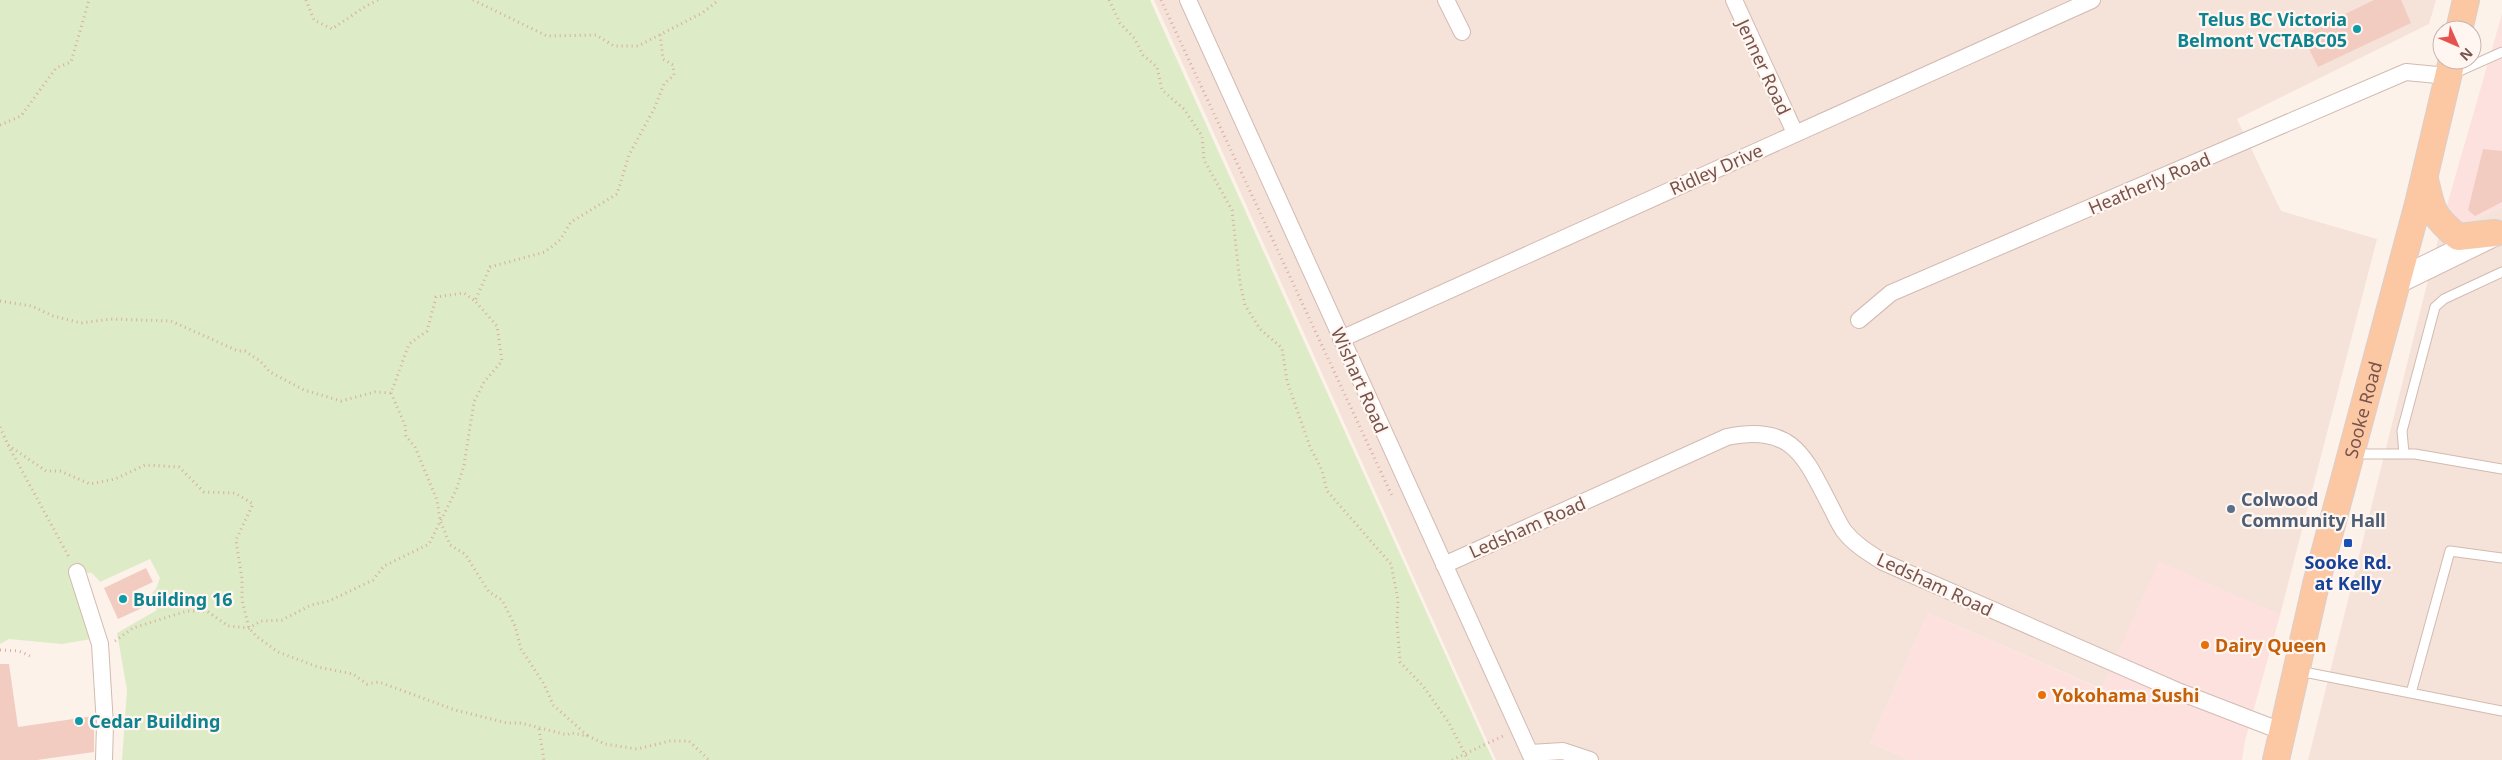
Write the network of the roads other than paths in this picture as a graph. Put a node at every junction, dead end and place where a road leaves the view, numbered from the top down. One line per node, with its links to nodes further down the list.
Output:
1 (1188, 0): 18 (street, Wishart Road)
2 (1446, 0): 7 (street)
3 (1734, 0): 12 (street, Jenner Road)
4 (2092, 0): 12 (street, Ridley Drive)
5 (2466, 0): 6 (main road)
6 (2461, 20)
7 (1462, 32)
8 (2502, 52): 9 (lane)
9 (2482, 58)
10 (2432, 70): 17 (street, Heatherly Road)
11 (2450, 70): 13 (main road, Sooke Road)
12 (1795, 133): 18 (street, Ridley Drive)
13 (2424, 178): 14 (main road); 16 (main road, Sooke Road)
14 (2498, 232): 16 (street)
15 (2502, 272): 20 (lane)
16 (2398, 281): 19 (main road, Sooke Road)
17 (1860, 320)
18 (1341, 340): 23 (street, Wishart Road)
19 (2351, 454): 20 (lane); 25 (main road, Sooke Road)
20 (2404, 454): 21 (lane)
21 (2502, 469)
22 (2502, 558): 26 (lane)
23 (1444, 565): 28 (street, Ledsham Road); 29 (street, Wishart Road)
24 (77, 572): 30 (street)
25 (2295, 670): 26 (lane); 28 (main road, Sooke Road)
26 (2411, 693): 27 (lane)
27 (2502, 711)
28 (2280, 731): 32 (main road, Sooke Road)
29 (1532, 756): 31 (street)
30 (104, 760)
31 (1590, 760)
32 (2276, 760)

